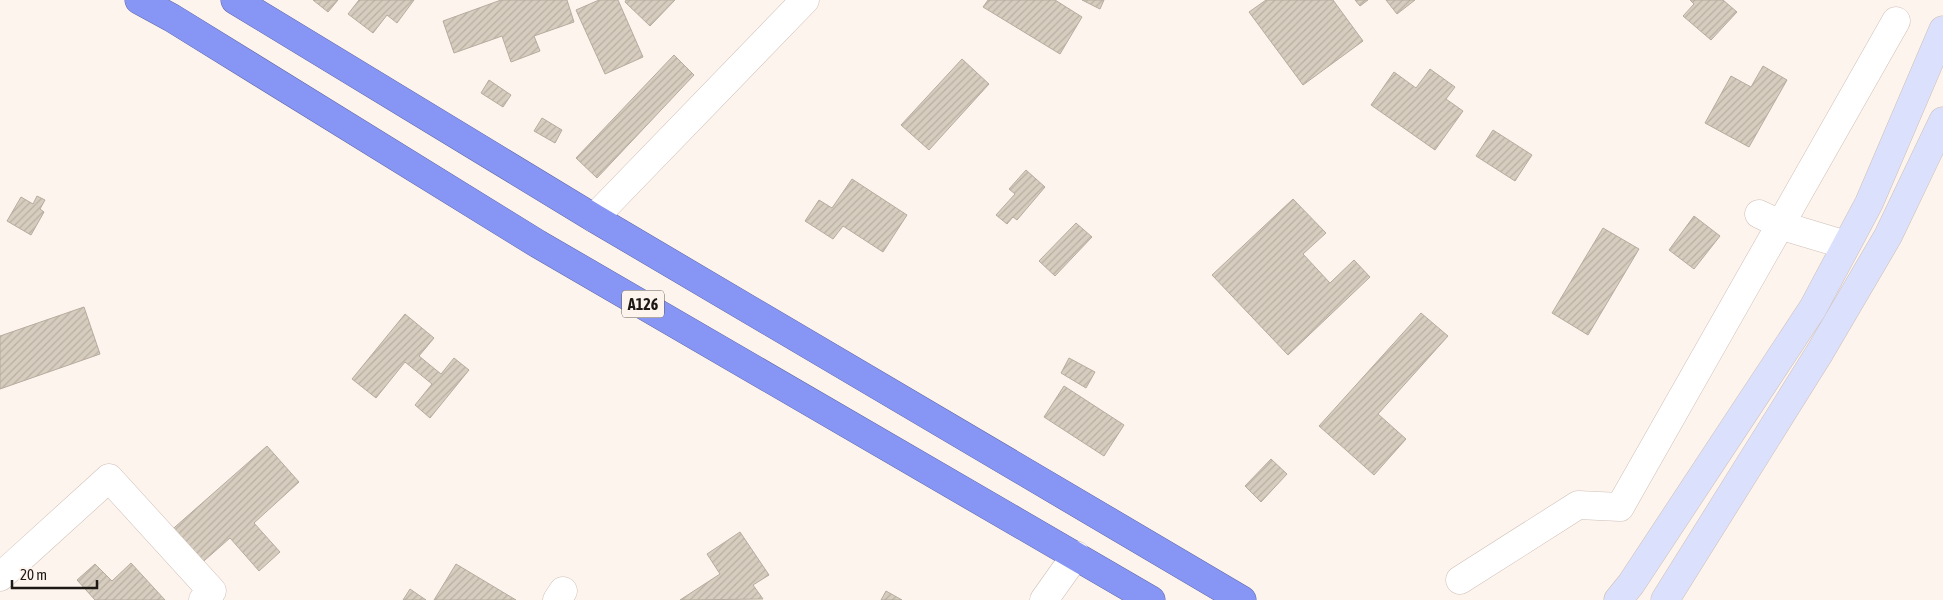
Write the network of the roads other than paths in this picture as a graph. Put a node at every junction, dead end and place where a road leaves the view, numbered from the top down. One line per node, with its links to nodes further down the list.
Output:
1 (140, 0): 10 (highway, A126)
2 (235, 0): 7 (highway)
3 (805, 0): 7 (street)
4 (1896, 21): 8 (street)
5 (1943, 30): 9 (main road)
6 (1943, 121): 18 (main road)
7 (594, 218): 16 (highway)
8 (1770, 219): 9 (street); 12 (street)
9 (1846, 245): 17 (main road)
10 (1076, 555): 14 (street); 15 (highway, A126)
11 (0, 577): 13 (street)
12 (1460, 580)
13 (204, 600)
14 (1044, 600)
15 (1151, 600)
16 (1242, 600)
17 (1618, 600)
18 (1665, 600)

